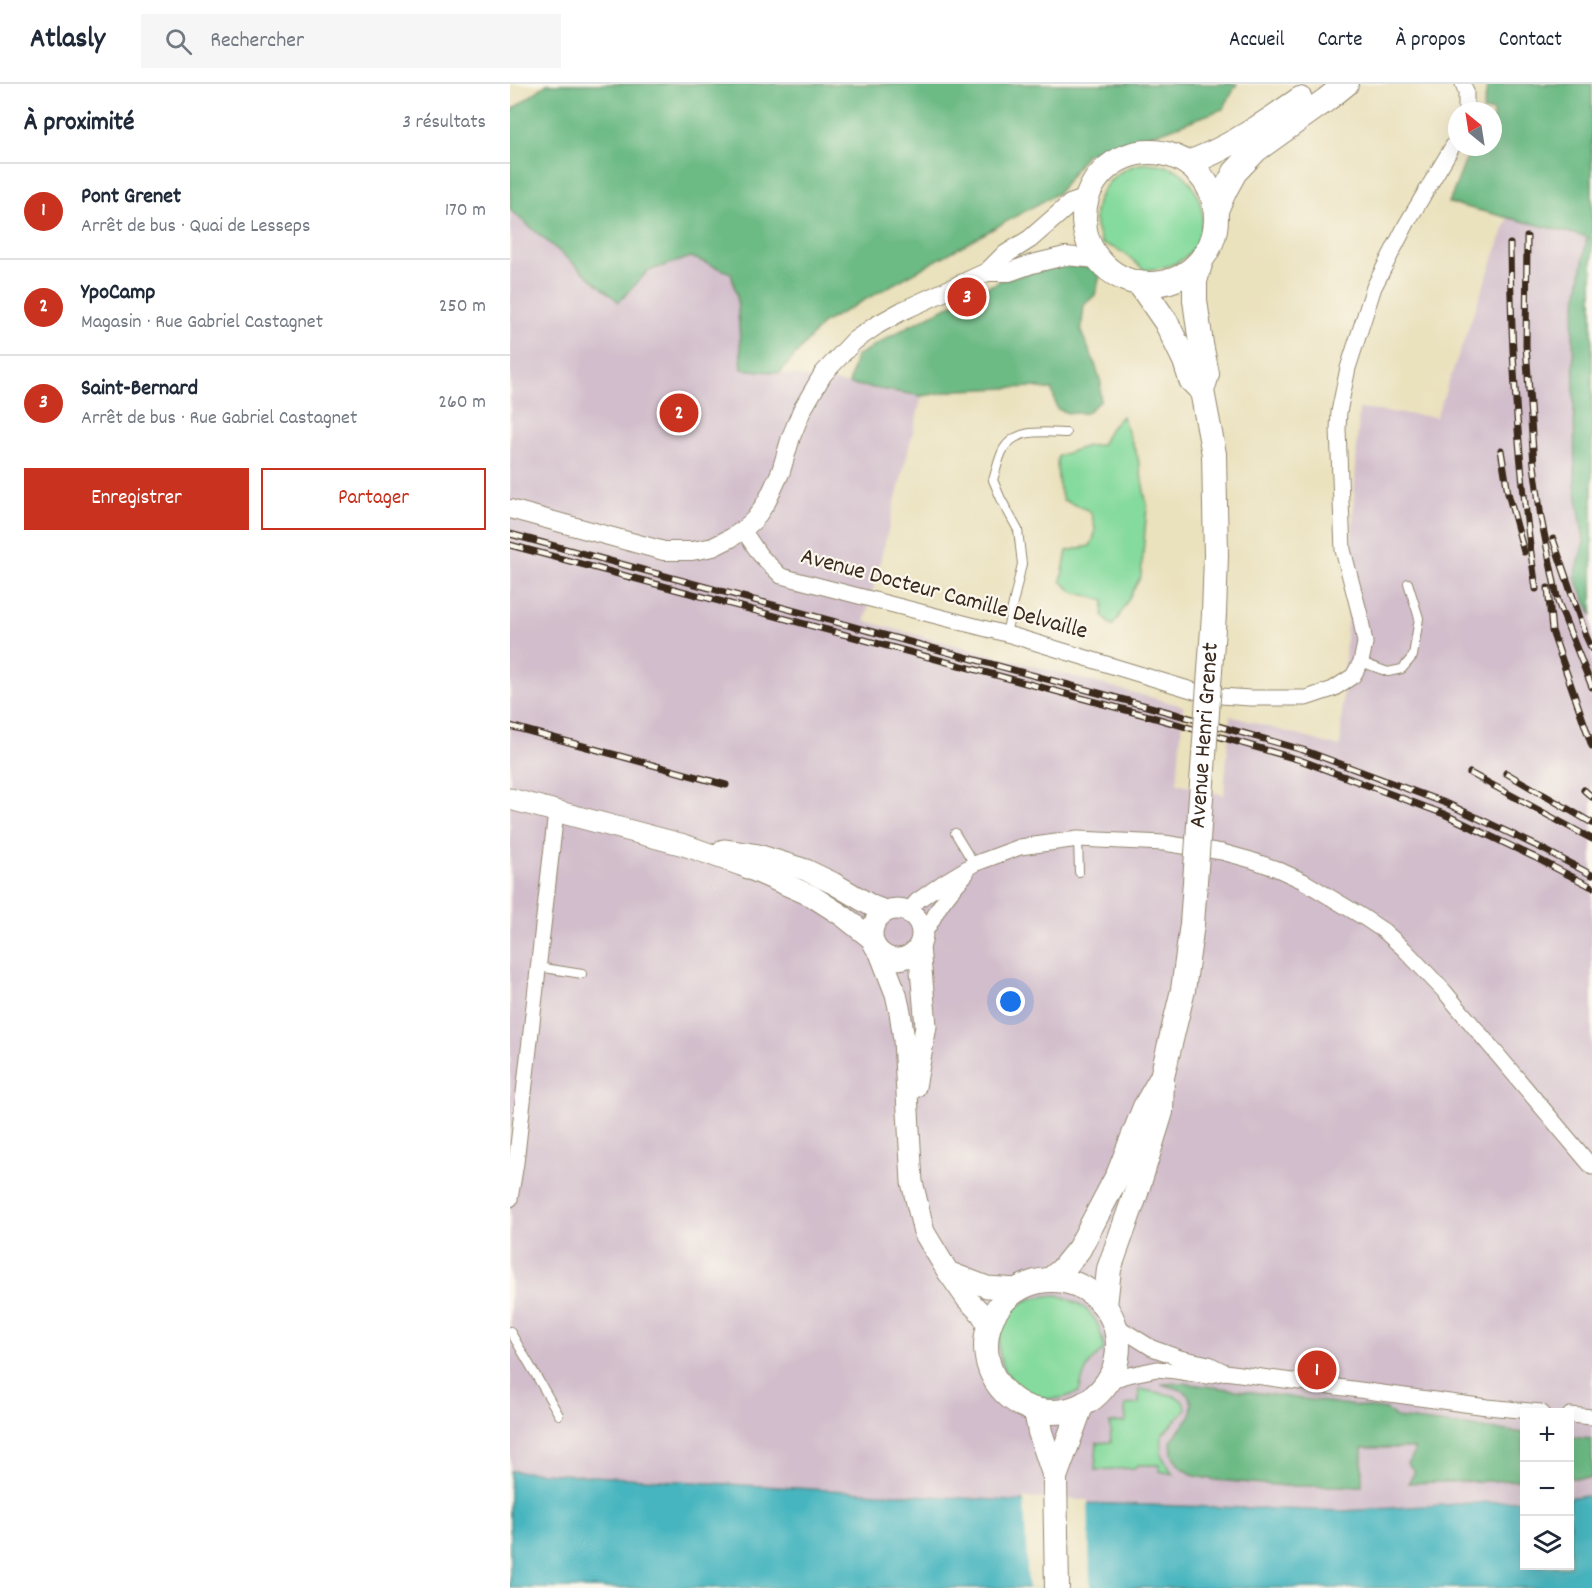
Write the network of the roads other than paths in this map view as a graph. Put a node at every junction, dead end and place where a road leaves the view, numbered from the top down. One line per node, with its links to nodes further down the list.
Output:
1 (1322, 84): 6 (main road)
2 (1346, 84): 8 (main road)
3 (1463, 84): 4 (street)
4 (1466, 102)
5 (1448, 154): 19 (street)
6 (1187, 163): 7 (main road); 8 (main road)
7 (1087, 198): 9 (main road); 11 (street)
8 (1216, 210): 10 (main road)
9 (1098, 259): 11 (street); 12 (main road)
10 (1201, 261): 12 (main road); 13 (main road, Avenue Henri Grenet)
11 (987, 272): 16 (street)
12 (1139, 284): 13 (main road, Avenue Henri Grenet)
13 (1202, 391): 33 (main road, Avenue Henri Grenet, bridge)
14 (1066, 433): 18 (lane)
15 (510, 509): 16 (street)
16 (743, 530): 18 (street, Avenue Docteur Camille Delvaille)
17 (1408, 583): 19 (lane)
18 (1006, 634): 19 (street, Avenue Docteur Camille Delvaille)
19 (1361, 662)
20 (510, 799): 21 (main road)
21 (556, 812): 24 (main road); 31 (street)
22 (955, 833): 25 (lane)
23 (1078, 839): 25 (street); 26 (lane); 35 (street)
24 (684, 845): 27 (main road); 30 (main road)
25 (974, 864): 28 (street); 29 (street)
26 (1079, 872)
27 (885, 911): 28 (main road); 30 (main road)
28 (908, 911): 29 (main road)
29 (921, 940): 30 (main road); 34 (main road)
30 (876, 946): 34 (main road)
31 (538, 966): 32 (lane); 36 (street)
32 (582, 974)
33 (1162, 1077): 38 (main road, Avenue Henri Grenet); 40 (main road, Avenue Henri Grenet)
34 (909, 1123): 37 (main road)
35 (1592, 1167)
36 (510, 1199)
37 (948, 1272): 39 (main road); 41 (main road)
38 (1050, 1280): 39 (main road); 40 (main road)
39 (1017, 1289): 41 (main road)
40 (1110, 1316): 43 (street); 44 (main road)
41 (989, 1326): 46 (main road)
42 (510, 1331): 48 (lane)
43 (1225, 1372): 44 (street); 47 (street)
44 (1108, 1382): 45 (main road)
45 (1081, 1406): 46 (main road); 51 (main road)
46 (1036, 1411): 51 (main road)
47 (1520, 1411)
48 (559, 1415)
49 (1574, 1416): 50 (street)
50 (1592, 1418)
51 (1055, 1447): 52 (main road)
52 (1057, 1588)

